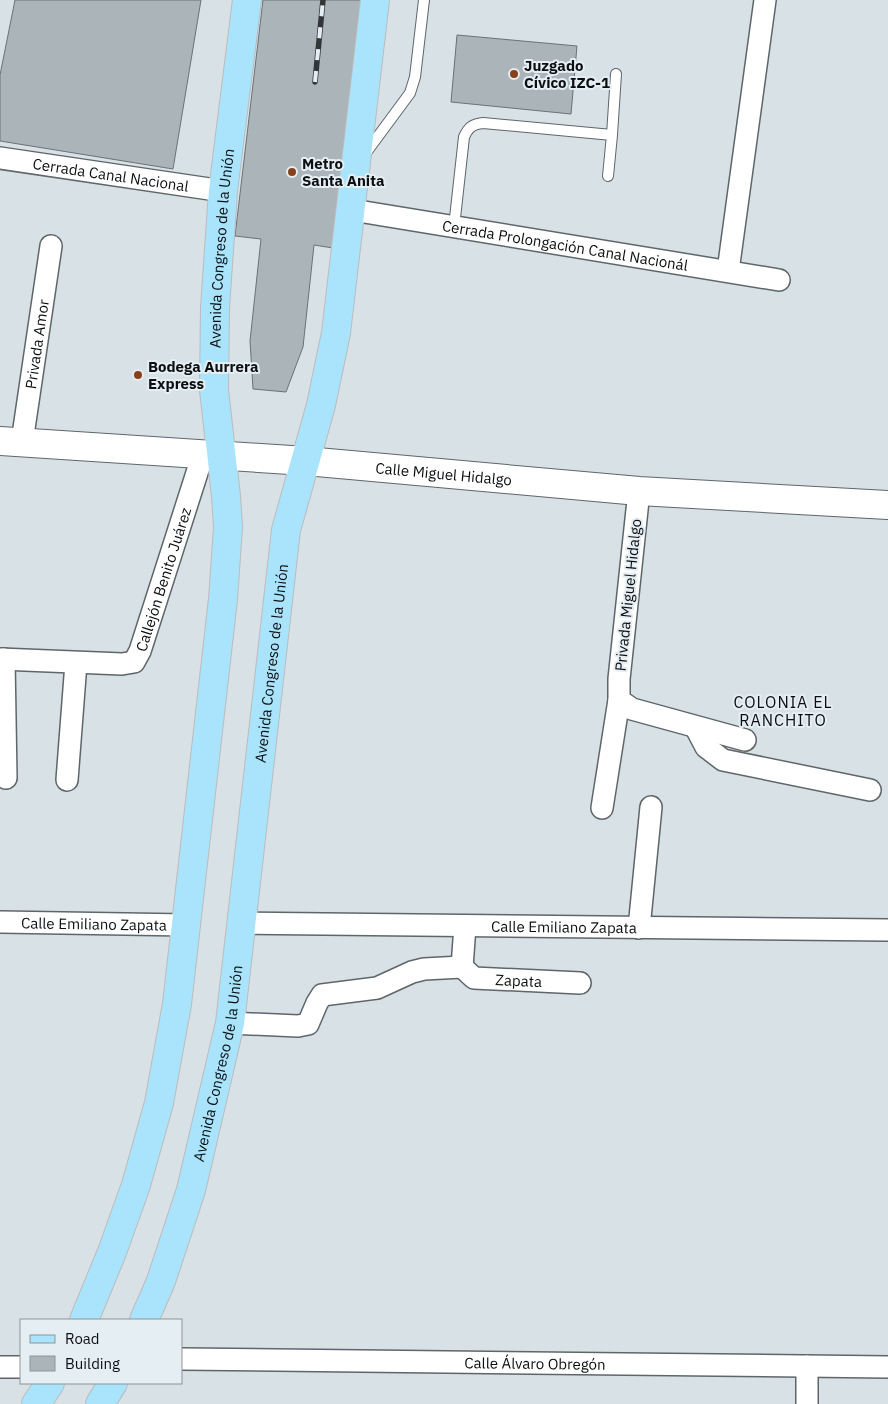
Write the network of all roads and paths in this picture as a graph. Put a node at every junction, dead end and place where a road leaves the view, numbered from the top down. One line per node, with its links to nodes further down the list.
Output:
1 (248, 0): 10 (main road, Avenida Congreso de la Unión)
2 (375, 0): 8 (main road, Avenida Congreso de la Unión)
3 (424, 0): 8 (lane)
4 (765, 0): 14 (street)
5 (616, 74): 6 (lane)
6 (612, 135): 9 (lane); 12 (lane)
7 (0, 158): 10 (street, Cerrada Canal Nacional)
8 (357, 165): 11 (main road, Avenida Congreso de la Unión)
9 (608, 176)
10 (223, 191): 17 (main road, Avenida Congreso de la Unión)
11 (352, 210): 12 (street, Cerrada Prolongación Canal Nacionál); 18 (main road, Avenida Congreso de la Unión)
12 (454, 227): 14 (street, Cerrada Prolongación Canal Nacionál)
13 (51, 246): 16 (street, Privada Amor)
14 (728, 271): 15 (street, Cerrada Prolongación Canal Nacionál)
15 (779, 280)
16 (11, 441): 17 (street, Calle Miguel Hidalgo)
17 (212, 455): 18 (street, Calle Miguel Hidalgo); 22 (street, Callejón Benito Juárez); 33 (main road, Avenida Congreso de la Unión)
18 (306, 461): 19 (street, Calle Miguel Hidalgo); 32 (main road, Avenida Congreso de la Unión)
19 (639, 491): 20 (street, Calle Miguel Hidalgo); 23 (street, Privada Miguel Hidalgo)
20 (888, 505)
21 (2, 659): 22 (street, Callejón Benito Juárez); 26 (street)
22 (76, 663): 27 (street)
23 (619, 700): 24 (street); 30 (street, Privada Miguel Hidalgo)
24 (696, 728): 25 (street); 28 (street)
25 (745, 740)
26 (6, 778)
27 (67, 780)
28 (870, 790)
29 (651, 807): 35 (street)
30 (602, 808)
31 (0, 922): 33 (street, Calle Emiliano Zapata)
32 (240, 924): 34 (street, Calle Emiliano Zapata); 39 (main road, Avenida Congreso de la Unión)
33 (187, 925): 40 (main road, Avenida Congreso de la Unión)
34 (465, 926): 35 (street, Calle Emiliano Zapata); 37 (street)
35 (639, 928): 36 (street, Calle Emiliano Zapata)
36 (888, 930)
37 (462, 967): 38 (street, Zapata); 39 (street)
38 (580, 983)
39 (230, 1023): 41 (main road, Avenida Congreso de la Unión)
40 (84, 1319)
41 (144, 1319)
42 (182, 1359): 43 (street, Calle Álvaro Obregón)
43 (807, 1366): 46 (street, Calle Álvaro Obregón); 51 (street)
44 (0, 1367): 45 (street)
45 (20, 1367)
46 (888, 1367)
47 (49, 1384): 49 (main road)
48 (112, 1384): 50 (main road)
49 (36, 1404)
50 (100, 1404)
51 (807, 1404)

